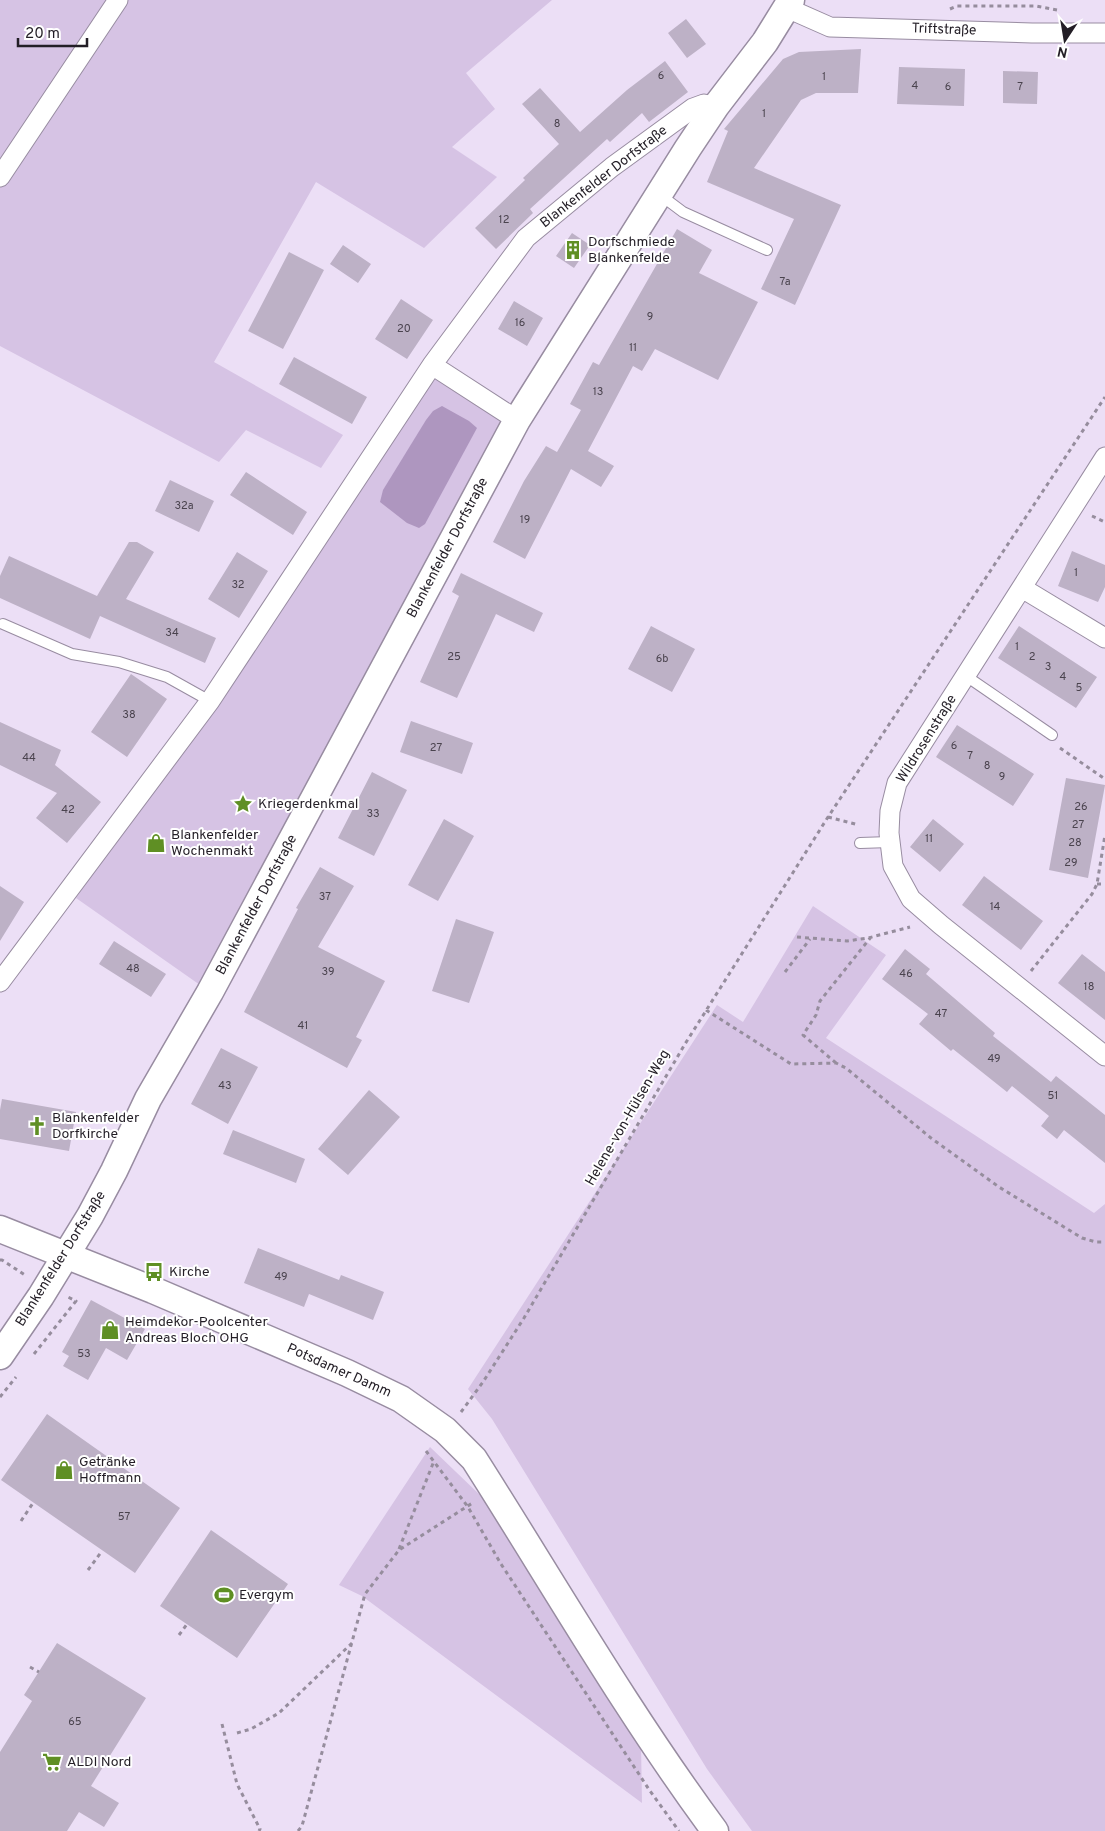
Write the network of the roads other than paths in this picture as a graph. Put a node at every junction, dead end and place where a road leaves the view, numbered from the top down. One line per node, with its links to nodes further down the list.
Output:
1 (118, 0): 5 (street)
2 (789, 4): 3 (street, Triftstraße); 4 (main road, Blankenfelder Dorfstraße)
3 (1105, 33)
4 (716, 106): 6 (main road, Blankenfelder Dorfstraße); 8 (street, Blankenfelder Dorfstraße)
5 (0, 177)
6 (658, 194): 7 (lane); 9 (main road, Blankenfelder Dorfstraße)
7 (766, 250)
8 (432, 365): 9 (street); 15 (street, Blankenfelder Dorfstraße)
9 (517, 420): 22 (main road, Blankenfelder Dorfstraße)
10 (1105, 457): 11 (street, Wildrosenstraße)
11 (1022, 588): 13 (street); 14 (street, Wildrosenstraße)
12 (3, 624): 15 (lane)
13 (1105, 638)
14 (966, 676): 16 (lane); 17 (street, Wildrosenstraße)
15 (210, 701): 19 (street, Blankenfelder Dorfstraße)
16 (1052, 735)
17 (890, 842): 18 (lane); 20 (street, Wildrosenstraße)
18 (860, 843)
19 (0, 982)
20 (1105, 1056)
21 (0, 1229): 22 (main road, Potsdamer Damm)
22 (66, 1256): 23 (main road, Blankenfelder Dorfstraße); 24 (main road, Potsdamer Damm)
23 (0, 1356)
24 (715, 1831)

